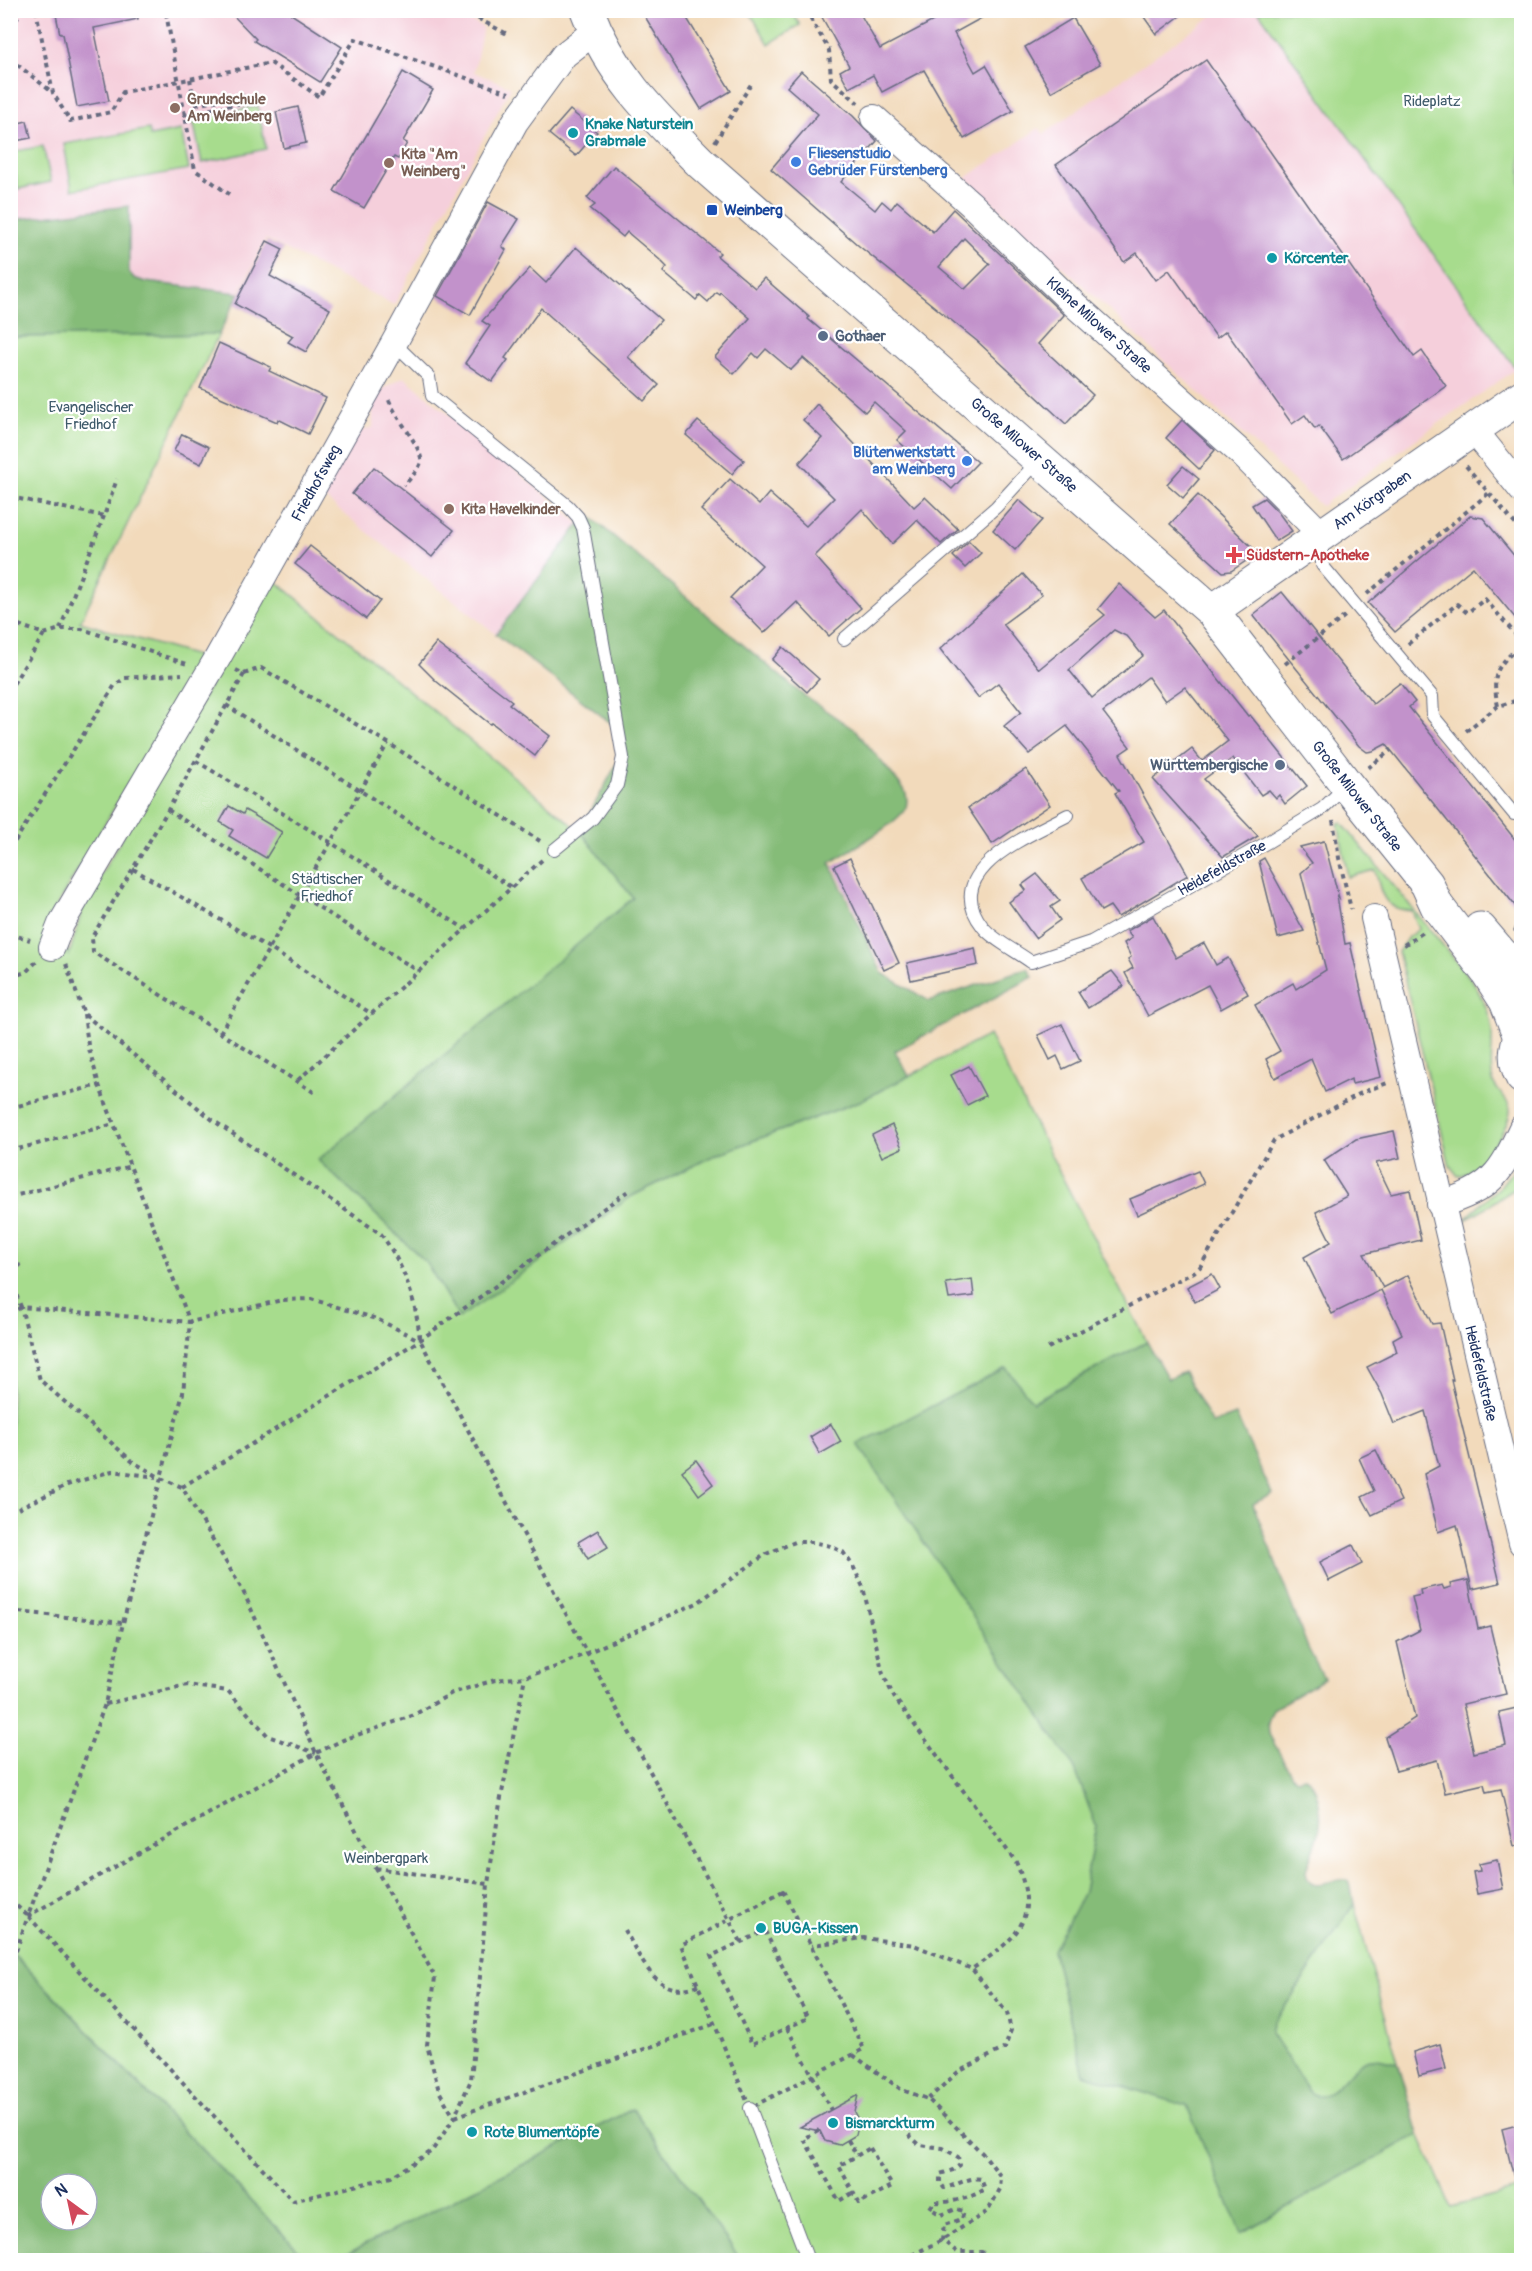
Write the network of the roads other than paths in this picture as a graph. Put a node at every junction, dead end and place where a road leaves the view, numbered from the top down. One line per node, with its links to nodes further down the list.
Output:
1 (591, 21): 3 (street, Friedhofsweg); 6 (main road, Große Milower Straße)
2 (874, 118): 8 (street, Kleine Milower Straße)
3 (394, 343): 14 (lane); 17 (street, Friedhofsweg)
4 (1521, 396): 5 (street, Am Körgraben)
5 (1462, 437): 7 (street); 8 (street, Am Körgraben)
6 (1039, 459): 9 (main road, Große Milower Straße); 10 (lane)
7 (1519, 484)
8 (1322, 535): 9 (street, Am Körgraben); 12 (lane)
9 (1212, 611): 11 (main road, Große Milower Straße)
10 (844, 639)
11 (1347, 785): 13 (lane, Heidefeldstraße); 15 (main road, Große Milower Straße)
12 (1521, 813)
13 (1068, 815)
14 (554, 850)
15 (1427, 884): 18 (main road, Große Milower Straße); 19 (main road, Große Milower Straße)
16 (1374, 918): 22 (street, Heidefeldstraße)
17 (52, 947)
18 (1521, 978)
19 (1521, 1035): 20 (main road, Große Milower Straße)
20 (1521, 1077)
21 (1521, 1128): 22 (street)
22 (1440, 1203): 23 (street, Heidefeldstraße)
23 (1521, 1543)
24 (750, 2108): 25 (lane)
25 (809, 2260)

